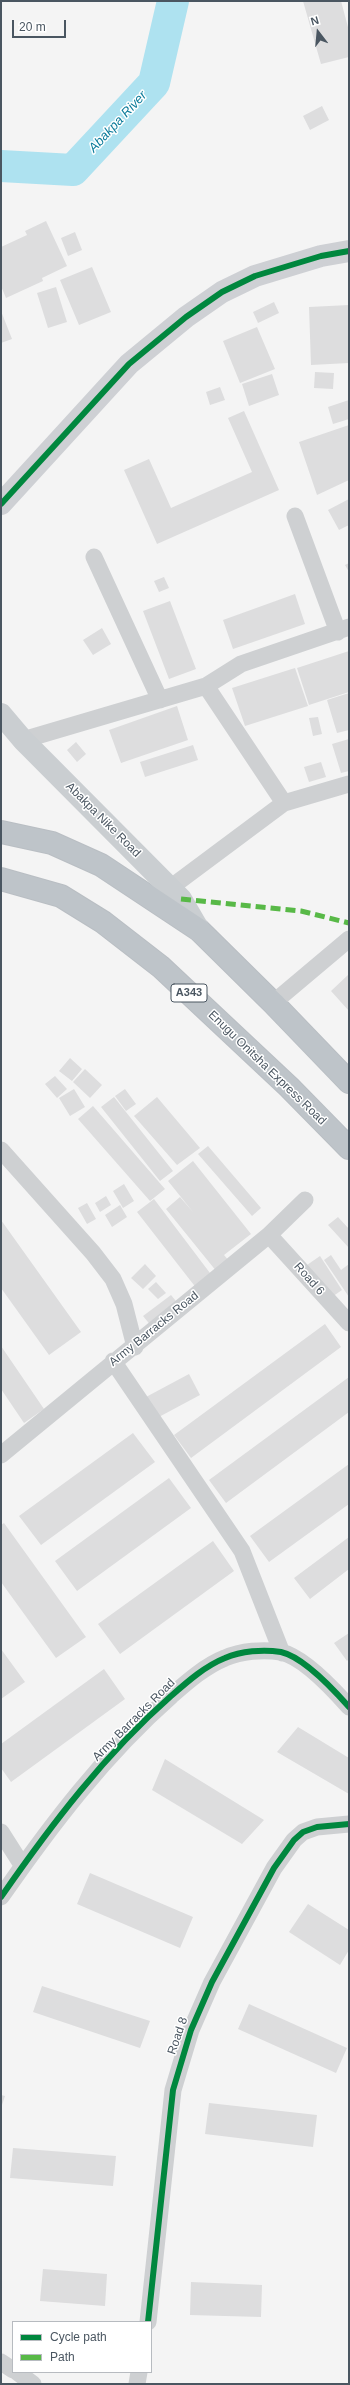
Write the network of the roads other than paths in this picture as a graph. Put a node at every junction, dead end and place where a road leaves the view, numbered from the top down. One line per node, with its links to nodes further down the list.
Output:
1 (349, 251): 2 (street)
2 (1, 504)
3 (295, 516): 5 (street)
4 (94, 557): 7 (street)
5 (344, 629): 6 (street)
6 (206, 686): 7 (street); 11 (street)
7 (160, 700): 9 (street)
8 (1, 714): 9 (main road, Abakpa Nike Road)
9 (23, 740): 14 (main road, Abakpa Nike Road)
10 (349, 784): 11 (street)
11 (284, 803): 14 (street)
12 (1, 832): 15 (highway)
13 (1, 879): 19 (highway, Enugu Onitsha Express Road / A343)
14 (170, 888): 15 (main road, Abakpa Nike Road)
15 (199, 930): 17 (highway)
16 (349, 939): 17 (street)
17 (273, 1003): 18 (highway)
18 (349, 1082)
19 (349, 1148)
20 (1, 1150): 24 (street)
21 (305, 1200): 22 (street, Army Barracks Road)
22 (269, 1235): 23 (street, Road 6); 24 (street, Army Barracks Road)
23 (349, 1323)
24 (136, 1346): 25 (street, Army Barracks Road)
25 (114, 1361): 26 (street, Army Barracks Road); 27 (street)
26 (1, 1455)
27 (282, 1652): 28 (street, Army Barracks Road); 31 (street, Army Barracks Road)
28 (349, 1707)
29 (349, 1824): 33 (street, Road 8)
30 (1, 1832): 31 (street)
31 (22, 1865): 32 (street, Army Barracks Road)
32 (1, 1897)
33 (148, 2321)
34 (1, 2362): 35 (street)
35 (12, 2369)
36 (18, 2373): 38 (street)
37 (139, 2373): 39 (street)
38 (33, 2384)
39 (137, 2384)

